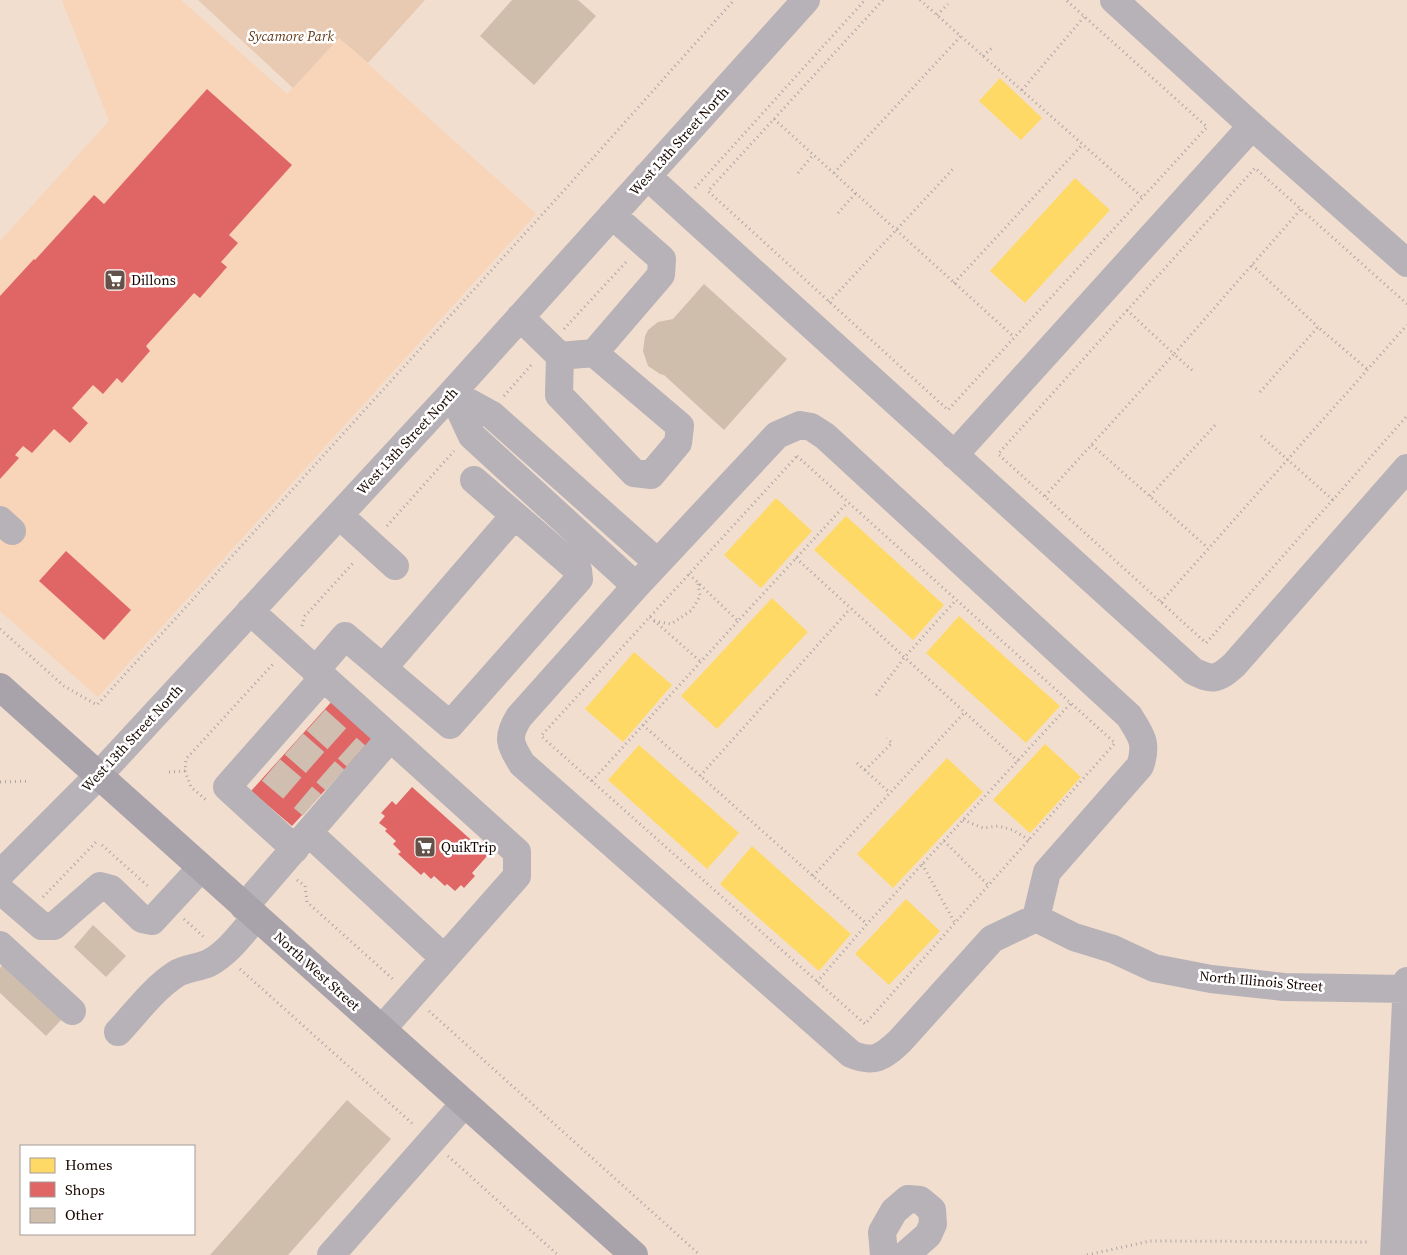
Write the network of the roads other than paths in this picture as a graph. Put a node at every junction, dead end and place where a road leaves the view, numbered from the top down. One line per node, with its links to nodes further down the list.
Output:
1 (806, 0): 4 (street, West 13th Street North)
2 (1114, 0): 3 (street)
3 (1252, 126): 6 (street); 12 (street)
4 (647, 176): 5 (street, West 13th Street North); 12 (street)
5 (612, 215): 7 (street, West 13th Street North); 9 (street)
6 (1407, 263)
7 (520, 317): 8 (street); 10 (street, West 13th Street North)
8 (555, 351): 9 (street); 9 (street)
9 (594, 353)
10 (452, 393): 11 (street); 15 (street, West 13th Street North)
11 (480, 423): 17 (street); 19 (street)
12 (954, 455): 13 (street)
13 (1407, 468)
14 (474, 480): 16 (street)
15 (339, 515): 18 (street); 20 (street, West 13th Street North)
16 (514, 516): 21 (street); 21 (street)
17 (657, 562): 19 (street); 31 (street)
18 (395, 566)
19 (636, 586): 31 (street)
20 (250, 611): 22 (street); 25 (street, West 13th Street North)
21 (383, 668): 22 (street)
22 (319, 674): 24 (street); 26 (street)
23 (0, 687): 25 (main road, North West Street)
24 (390, 738): 26 (street); 33 (street)
25 (98, 776): 27 (main road, North West Street); 28 (street, West 13th Street North)
26 (304, 833): 30 (street); 33 (street)
27 (201, 868): 29 (street); 30 (main road, North West Street)
28 (0, 874)
29 (0, 890)
30 (250, 912): 37 (main road, North West Street); 38 (street)
31 (1036, 918): 35 (street, North Illinois Street)
32 (0, 946): 36 (street)
33 (444, 958): 37 (street)
34 (1407, 981): 35 (street)
35 (1407, 989): 40 (street)
36 (72, 1011)
37 (382, 1029): 39 (main road, North West Street)
38 (118, 1032)
39 (464, 1104): 41 (main road, North West Street); 42 (street)
40 (1395, 1249)
41 (629, 1253)
42 (331, 1255)
43 (884, 1255): 44 (street)
44 (905, 1255)

